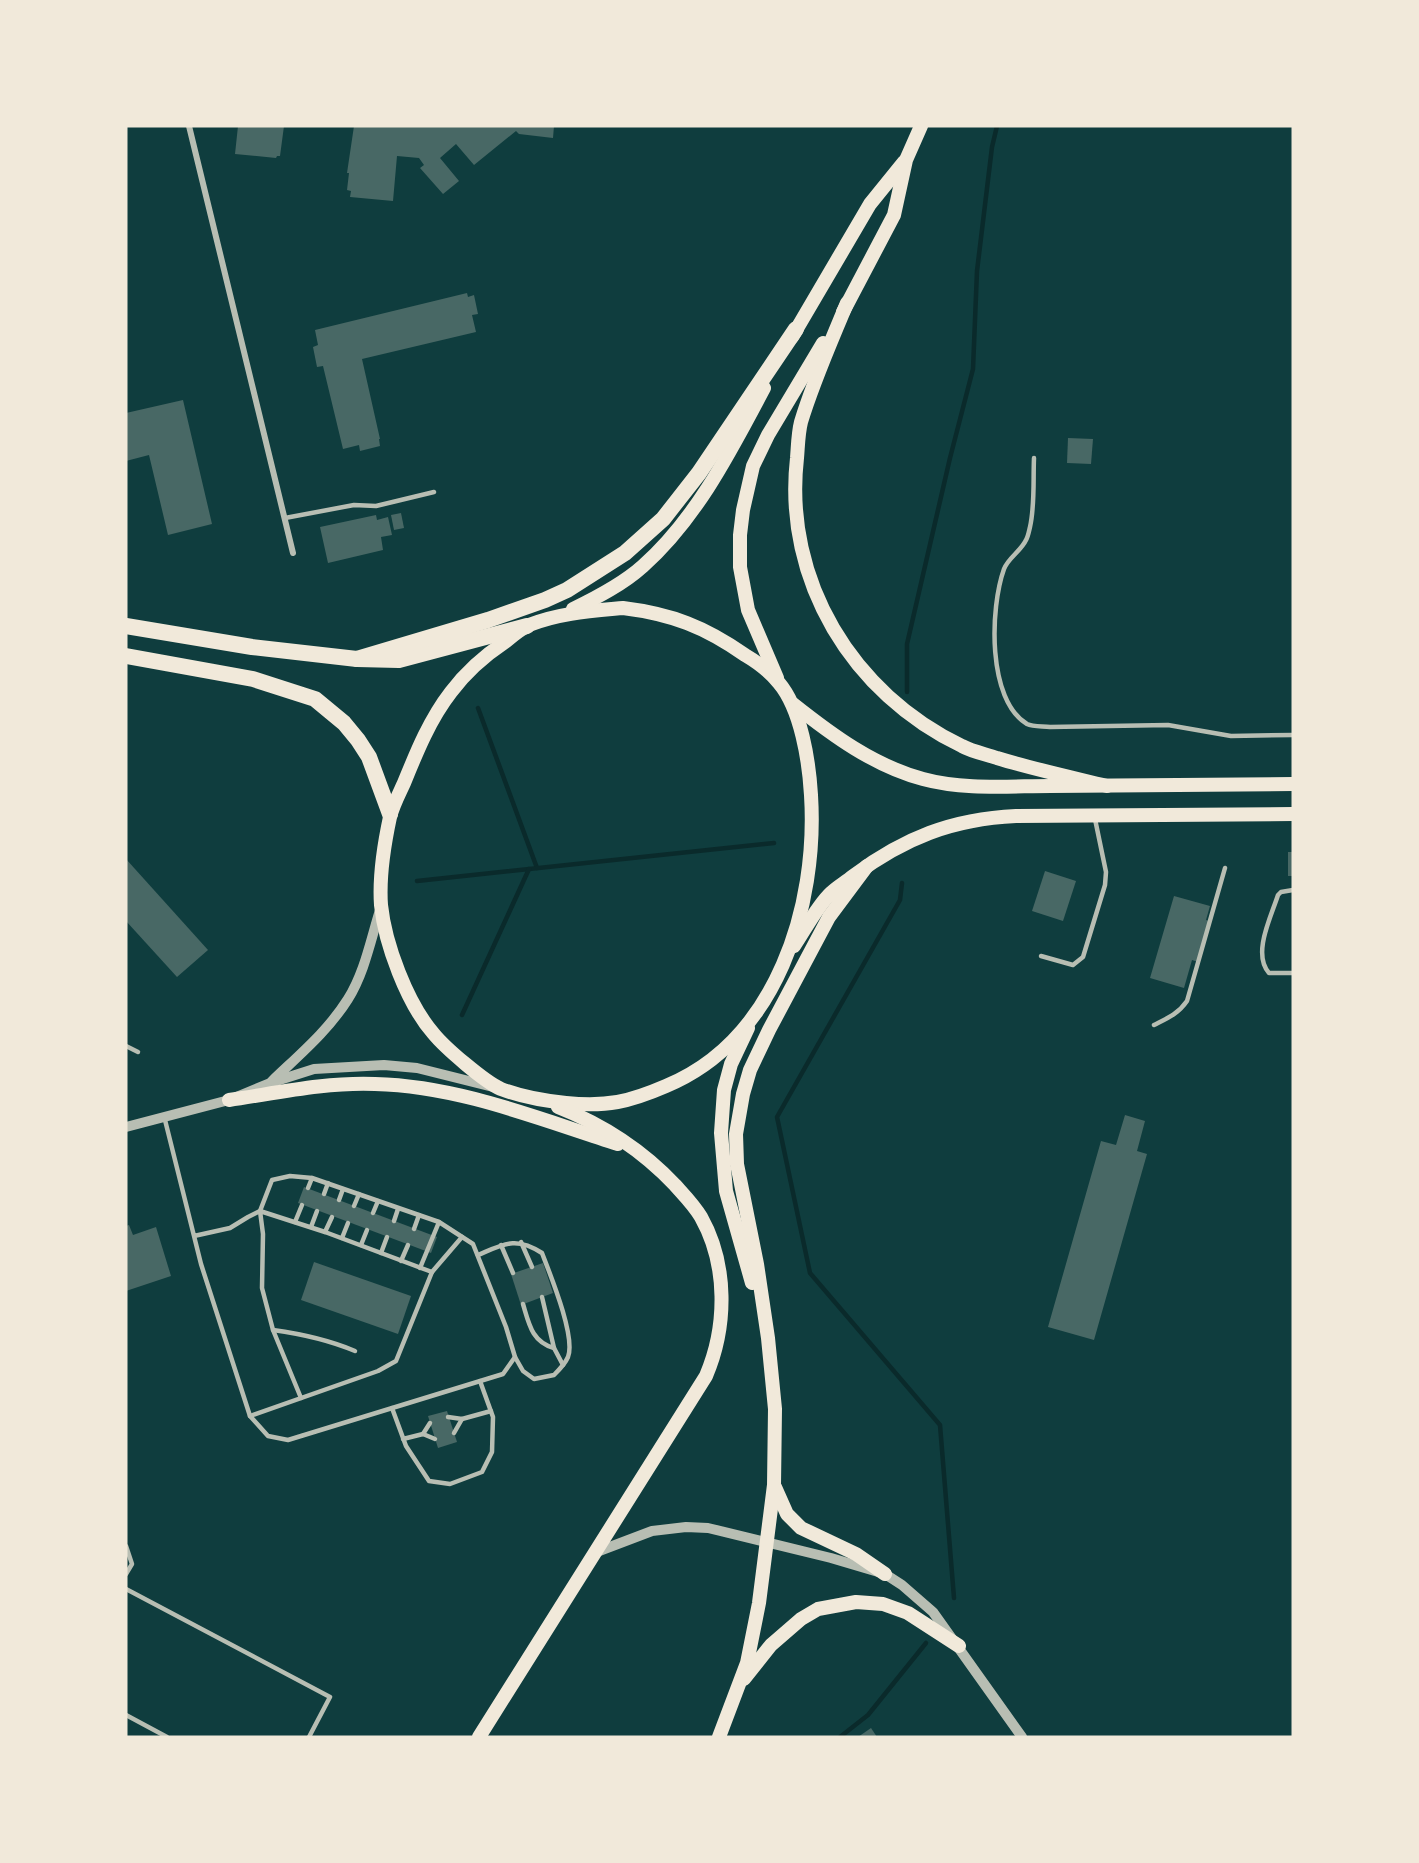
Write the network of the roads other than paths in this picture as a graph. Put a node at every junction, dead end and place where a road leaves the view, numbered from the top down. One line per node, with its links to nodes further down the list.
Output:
1 (189, 126): 8 (street)
2 (921, 126): 3 (main road)
3 (906, 160): 4 (main road); 5 (main road)
4 (848, 303): 15 (main road); 19 (main road)
5 (796, 329): 10 (main road); 14 (highway)
6 (1034, 458): 17 (lane)
7 (434, 492): 8 (lane)
8 (285, 518): 9 (street)
9 (293, 553)
10 (561, 615): 12 (main road); 15 (main road)
11 (126, 626): 14 (highway)
12 (527, 626): 14 (highway); 20 (main road)
13 (126, 659): 20 (highway)
14 (357, 659)
15 (779, 682): 16 (main road)
16 (793, 704): 19 (main road); 28 (main road)
17 (1293, 735)
18 (1293, 784): 19 (main road)
19 (1107, 786)
20 (390, 814): 26 (main road)
21 (1293, 814): 22 (main road)
22 (1094, 816): 23 (main road); 27 (lane)
23 (867, 866): 28 (main road); 83 (main road)
24 (1225, 868): 31 (lane)
25 (1293, 891): 29 (lane)
26 (381, 906): 34 (street); 35 (main road)
27 (1041, 956)
28 (786, 958): 30 (main road)
29 (1293, 973)
30 (752, 1021): 37 (main road); 83 (main road)
31 (1154, 1024)
32 (126, 1046): 33 (lane)
33 (138, 1052)
34 (270, 1083): 35 (street); 36 (street)
35 (499, 1088): 37 (main road)
36 (229, 1100): 38 (street); 40 (main road)
37 (542, 1101): 40 (main road)
38 (164, 1116): 39 (street); 65 (lane)
39 (126, 1127)
40 (637, 1150): 103 (main road)
41 (312, 1178): 42 (lane); 43 (lane); 52 (lane)
42 (328, 1183): 44 (lane); 45 (lane)
43 (308, 1188)
44 (343, 1189): 46 (lane); 47 (lane)
45 (324, 1194)
46 (358, 1194): 48 (lane); 50 (lane)
47 (339, 1200)
48 (378, 1201): 51 (lane); 54 (lane)
49 (302, 1205): 58 (lane)
50 (354, 1206)
51 (398, 1209): 55 (lane); 57 (lane)
52 (260, 1211): 58 (lane); 65 (lane); 82 (lane)
53 (317, 1211): 61 (lane)
54 (373, 1214)
55 (419, 1215): 59 (lane); 62 (lane)
56 (332, 1217): 64 (lane)
57 (394, 1221)
58 (295, 1222): 61 (lane)
59 (439, 1222): 67 (lane); 77 (lane)
60 (348, 1223): 68 (lane)
61 (311, 1227): 64 (lane)
62 (414, 1228)
63 (367, 1230): 70 (lane)
64 (326, 1232): 68 (lane)
65 (194, 1236): 92 (lane)
66 (387, 1237): 73 (lane)
67 (462, 1237): 74 (lane); 78 (lane)
68 (342, 1238): 70 (lane)
69 (521, 1242): 72 (lane); 76 (lane); 87 (lane)
70 (361, 1245): 73 (lane)
71 (408, 1245): 75 (lane)
72 (501, 1245): 74 (lane); 79 (lane)
73 (381, 1253): 75 (lane)
74 (478, 1255): 86 (lane)
75 (401, 1261): 77 (lane)
76 (531, 1267)
77 (420, 1268): 78 (lane)
78 (432, 1272): 89 (lane)
79 (513, 1273)
80 (542, 1297): 84 (lane)
81 (523, 1304): 84 (lane)
82 (273, 1330): 85 (lane); 89 (lane)
83 (768, 1338): 100 (main road)
84 (554, 1348): 87 (lane)
85 (355, 1351)
86 (515, 1357): 87 (lane); 88 (lane)
87 (562, 1365)
88 (480, 1381): 90 (lane); 91 (lane)
89 (301, 1398): 92 (lane)
90 (392, 1408): 92 (lane); 98 (lane)
91 (491, 1411): 94 (lane); 98 (lane)
92 (250, 1416)
93 (448, 1417): 94 (lane)
94 (462, 1419): 96 (lane)
95 (430, 1423): 97 (lane)
96 (454, 1433)
97 (423, 1434): 98 (lane); 99 (lane)
98 (403, 1439)
99 (435, 1439)
100 (774, 1485): 101 (main road); 105 (main road)
101 (767, 1543): 103 (street); 105 (street); 108 (main road)
102 (126, 1546): 104 (lane)
103 (594, 1553): 110 (main road)
104 (126, 1574)
105 (885, 1574): 107 (street)
106 (126, 1589): 112 (lane)
107 (959, 1646): 108 (main road); 114 (street)
108 (738, 1688): 113 (main road)
109 (126, 1715): 111 (lane)
110 (479, 1736)
111 (167, 1737)
112 (309, 1737)
113 (719, 1737)
114 (1022, 1737)

